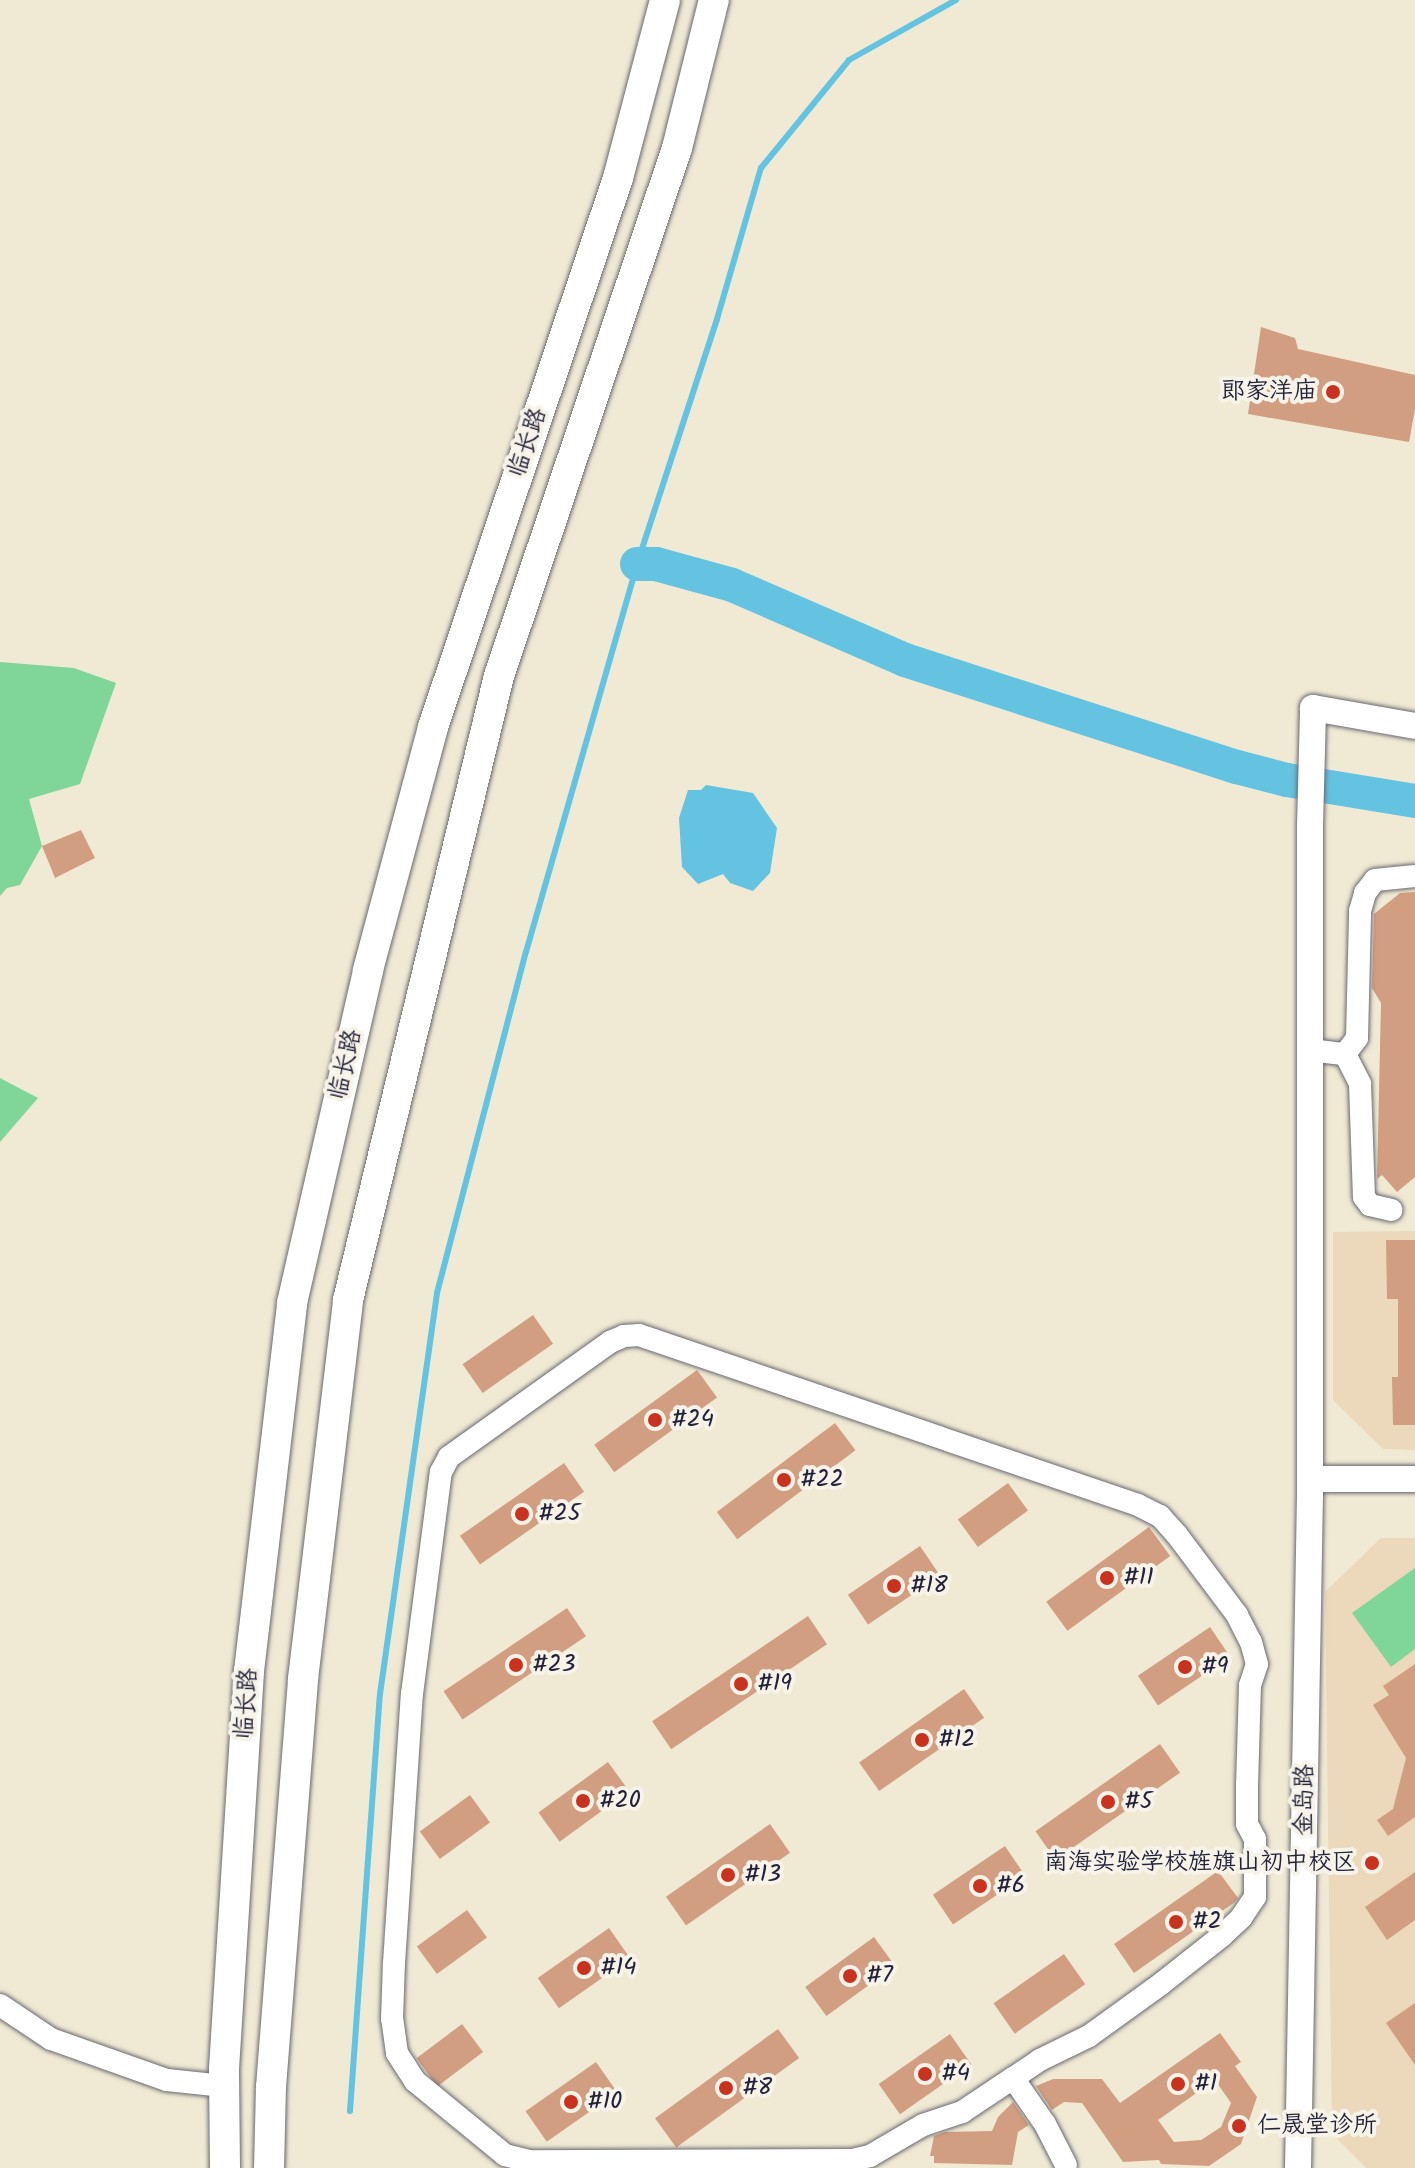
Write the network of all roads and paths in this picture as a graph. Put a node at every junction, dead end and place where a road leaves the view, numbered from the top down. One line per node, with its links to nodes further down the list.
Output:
1 (665, 0): 13 (main road, 临长路)
2 (714, 0): 16 (main road, 临长路)
3 (1415, 726): 5 (street, 金岛路)
4 (1415, 876): 6 (street)
5 (1310, 1050): 6 (street); 9 (street, 金岛路)
6 (1345, 1054): 7 (street)
7 (1391, 1210)
8 (1415, 1479): 9 (street)
9 (1310, 1487): 10 (street); 17 (street, 金岛路)
10 (1415, 1495)
11 (0, 2005): 13 (street)
12 (1013, 2078): 12 (street); 14 (street)
13 (224, 2086): 15 (main road, 临长路)
14 (1066, 2167)
15 (225, 2168)
16 (269, 2168)
17 (1298, 2168)

